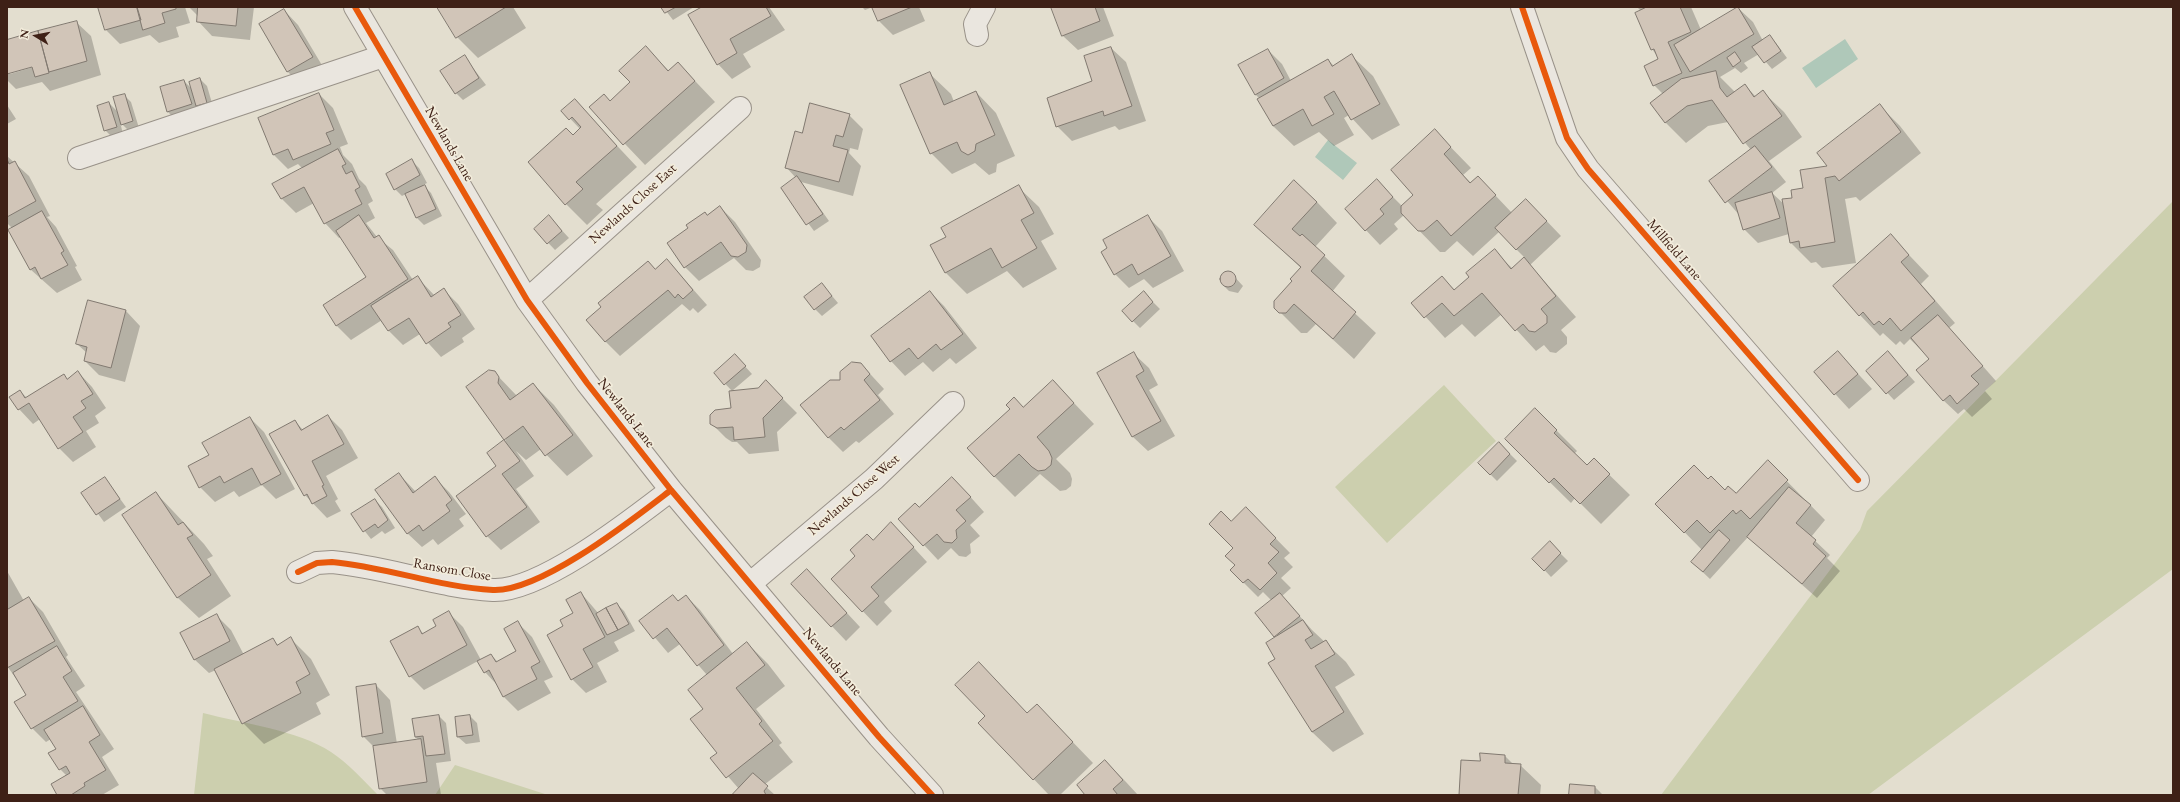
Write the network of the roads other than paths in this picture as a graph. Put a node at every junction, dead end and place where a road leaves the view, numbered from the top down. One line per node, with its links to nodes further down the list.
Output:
1 (355, 7): 5 (street, Newlands Lane)
2 (984, 7): 4 (street)
3 (1522, 7): 10 (street, Millfield Lane)
4 (977, 35)
5 (384, 56): 7 (street); 8 (street, Newlands Lane)
6 (740, 108): 8 (street, Newlands Close East)
7 (79, 158)
8 (527, 300): 11 (street, Newlands Lane)
9 (953, 403): 13 (street, Newlands Close West)
10 (1858, 480)
11 (671, 490): 12 (street, Ransom Close); 13 (street, Newlands Lane)
12 (298, 572)
13 (751, 583): 14 (street, Newlands Lane)
14 (932, 795)

